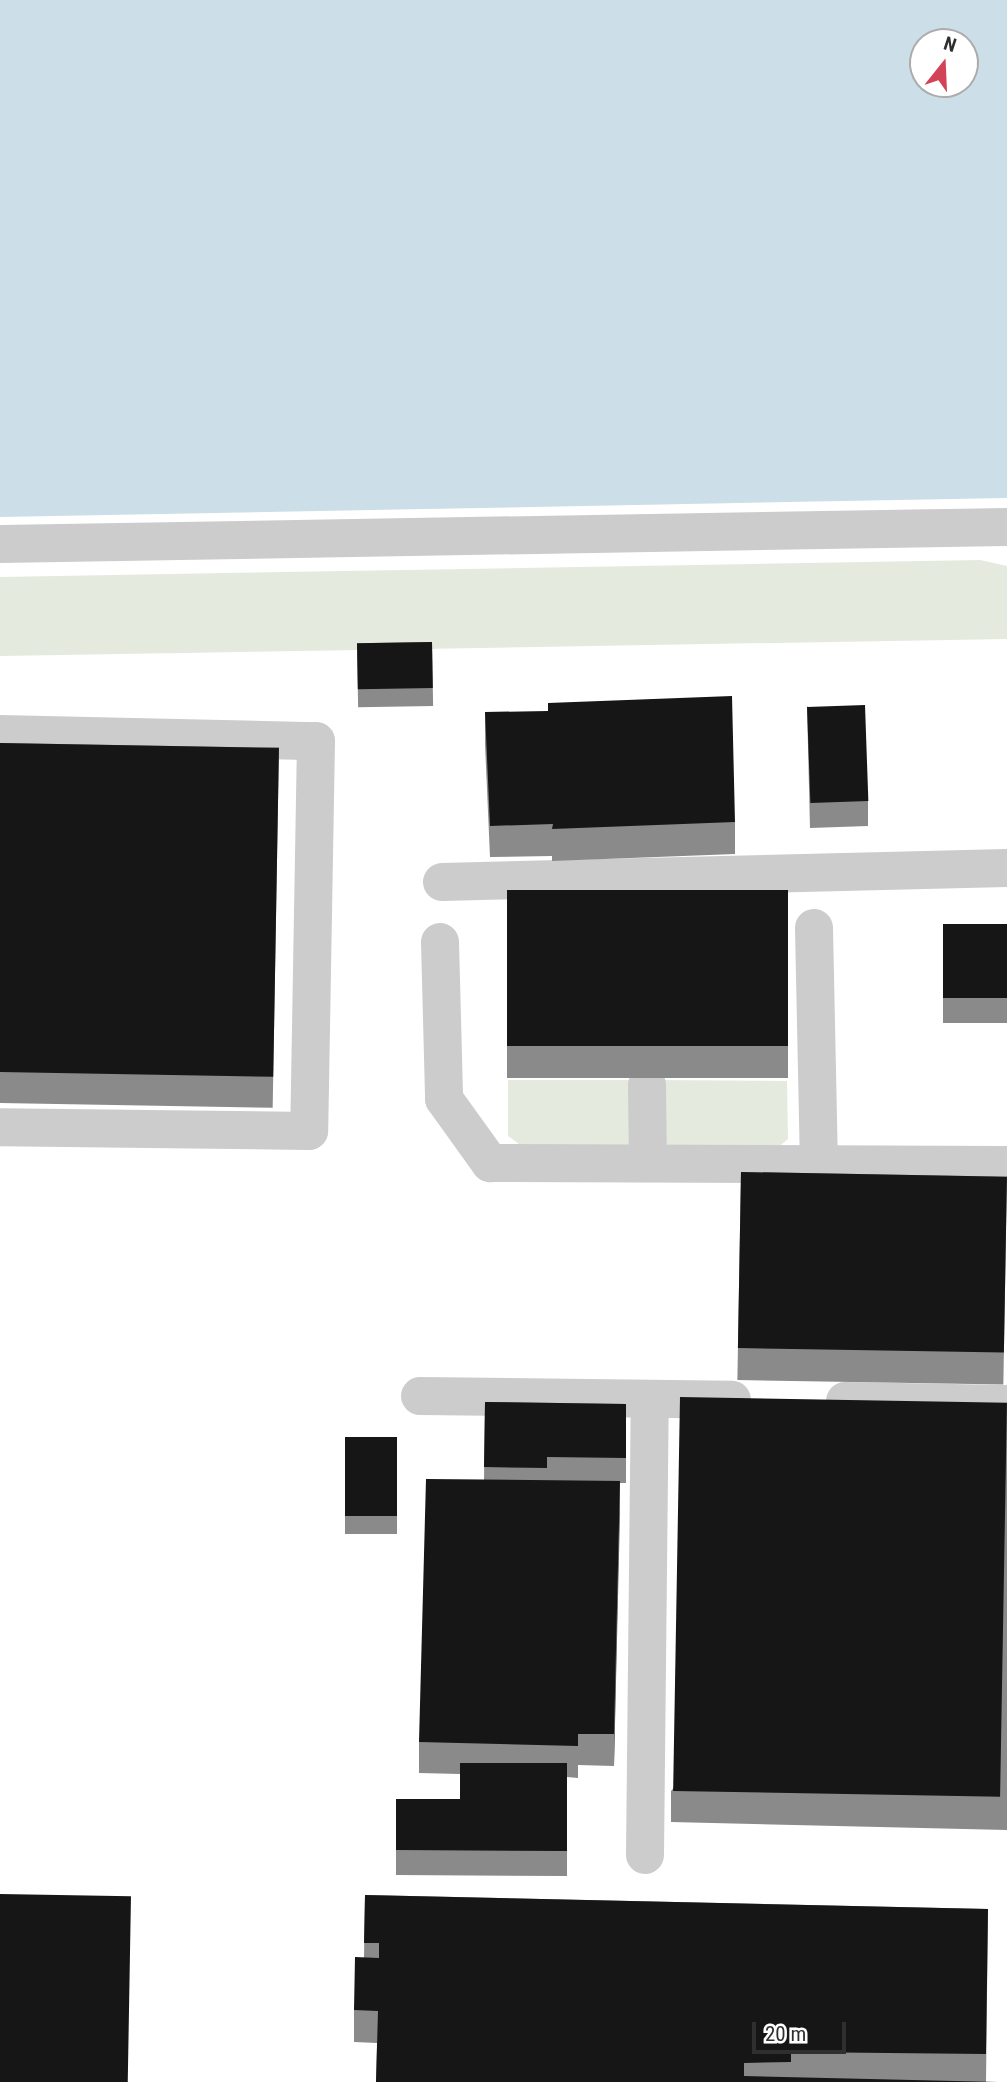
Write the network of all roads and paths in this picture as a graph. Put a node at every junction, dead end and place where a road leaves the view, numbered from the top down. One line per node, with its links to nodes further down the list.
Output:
1 (1007, 527): 2 (street)
2 (0, 544)
3 (0, 734): 9 (street)
4 (1007, 868): 5 (street)
5 (442, 881)
6 (814, 928): 11 (street)
7 (440, 942): 10 (street)
8 (647, 1085): 10 (street)
9 (0, 1128)
10 (648, 1163): 11 (street)
11 (818, 1164): 12 (street)
12 (1007, 1165)
13 (419, 1396): 14 (street)
14 (650, 1399): 15 (street); 18 (street)
15 (773, 1401)
16 (815, 1401): 17 (street)
17 (1007, 1404)
18 (645, 1855)

